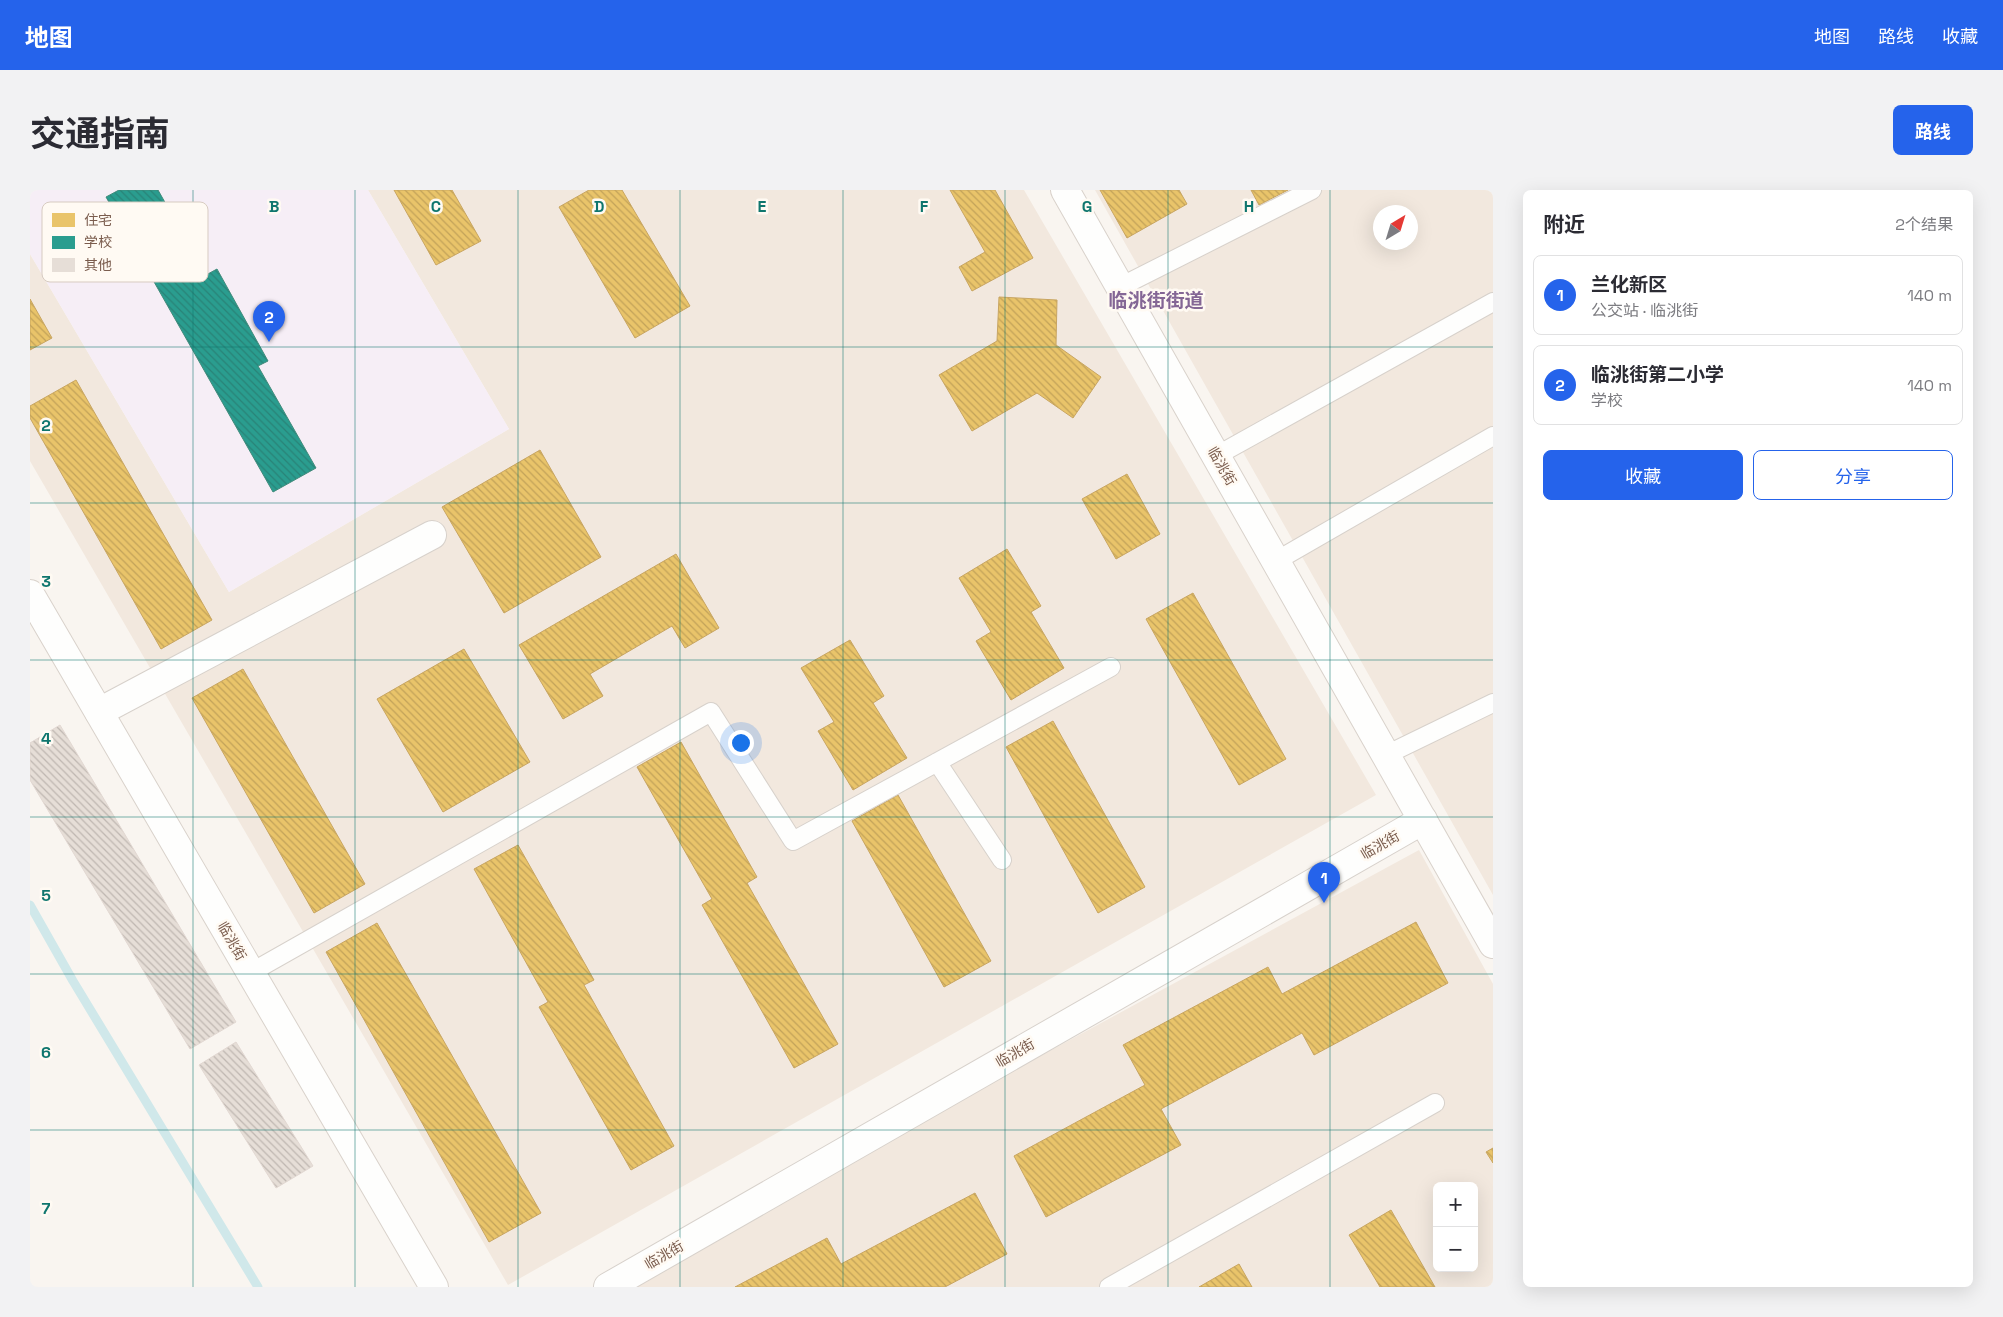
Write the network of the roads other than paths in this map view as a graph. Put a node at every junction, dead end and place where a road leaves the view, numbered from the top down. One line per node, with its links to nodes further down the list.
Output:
1 (1065, 190): 3 (street, 临洮街)
2 (1312, 190): 3 (lane)
3 (1120, 287): 6 (street, 临洮街)
4 (1493, 302): 6 (lane)
5 (1493, 436): 8 (lane)
6 (1216, 456): 8 (street, 临洮街)
7 (432, 534): 12 (street)
8 (1276, 561): 13 (street, 临洮街)
9 (30, 594): 12 (street, 临洮街)
10 (1111, 667): 14 (lane)
11 (1493, 703): 13 (lane)
12 (99, 712): 18 (street, 临洮街)
13 (1386, 755): 15 (street, 临洮街)
14 (936, 762): 16 (lane); 18 (lane)
15 (1422, 820): 17 (street, 临洮街); 21 (street, 临洮街)
16 (1002, 860)
17 (1493, 944)
18 (250, 973): 20 (street, 临洮街)
19 (1435, 1103): 22 (lane)
20 (434, 1287)
21 (608, 1287)
22 (1109, 1287)

